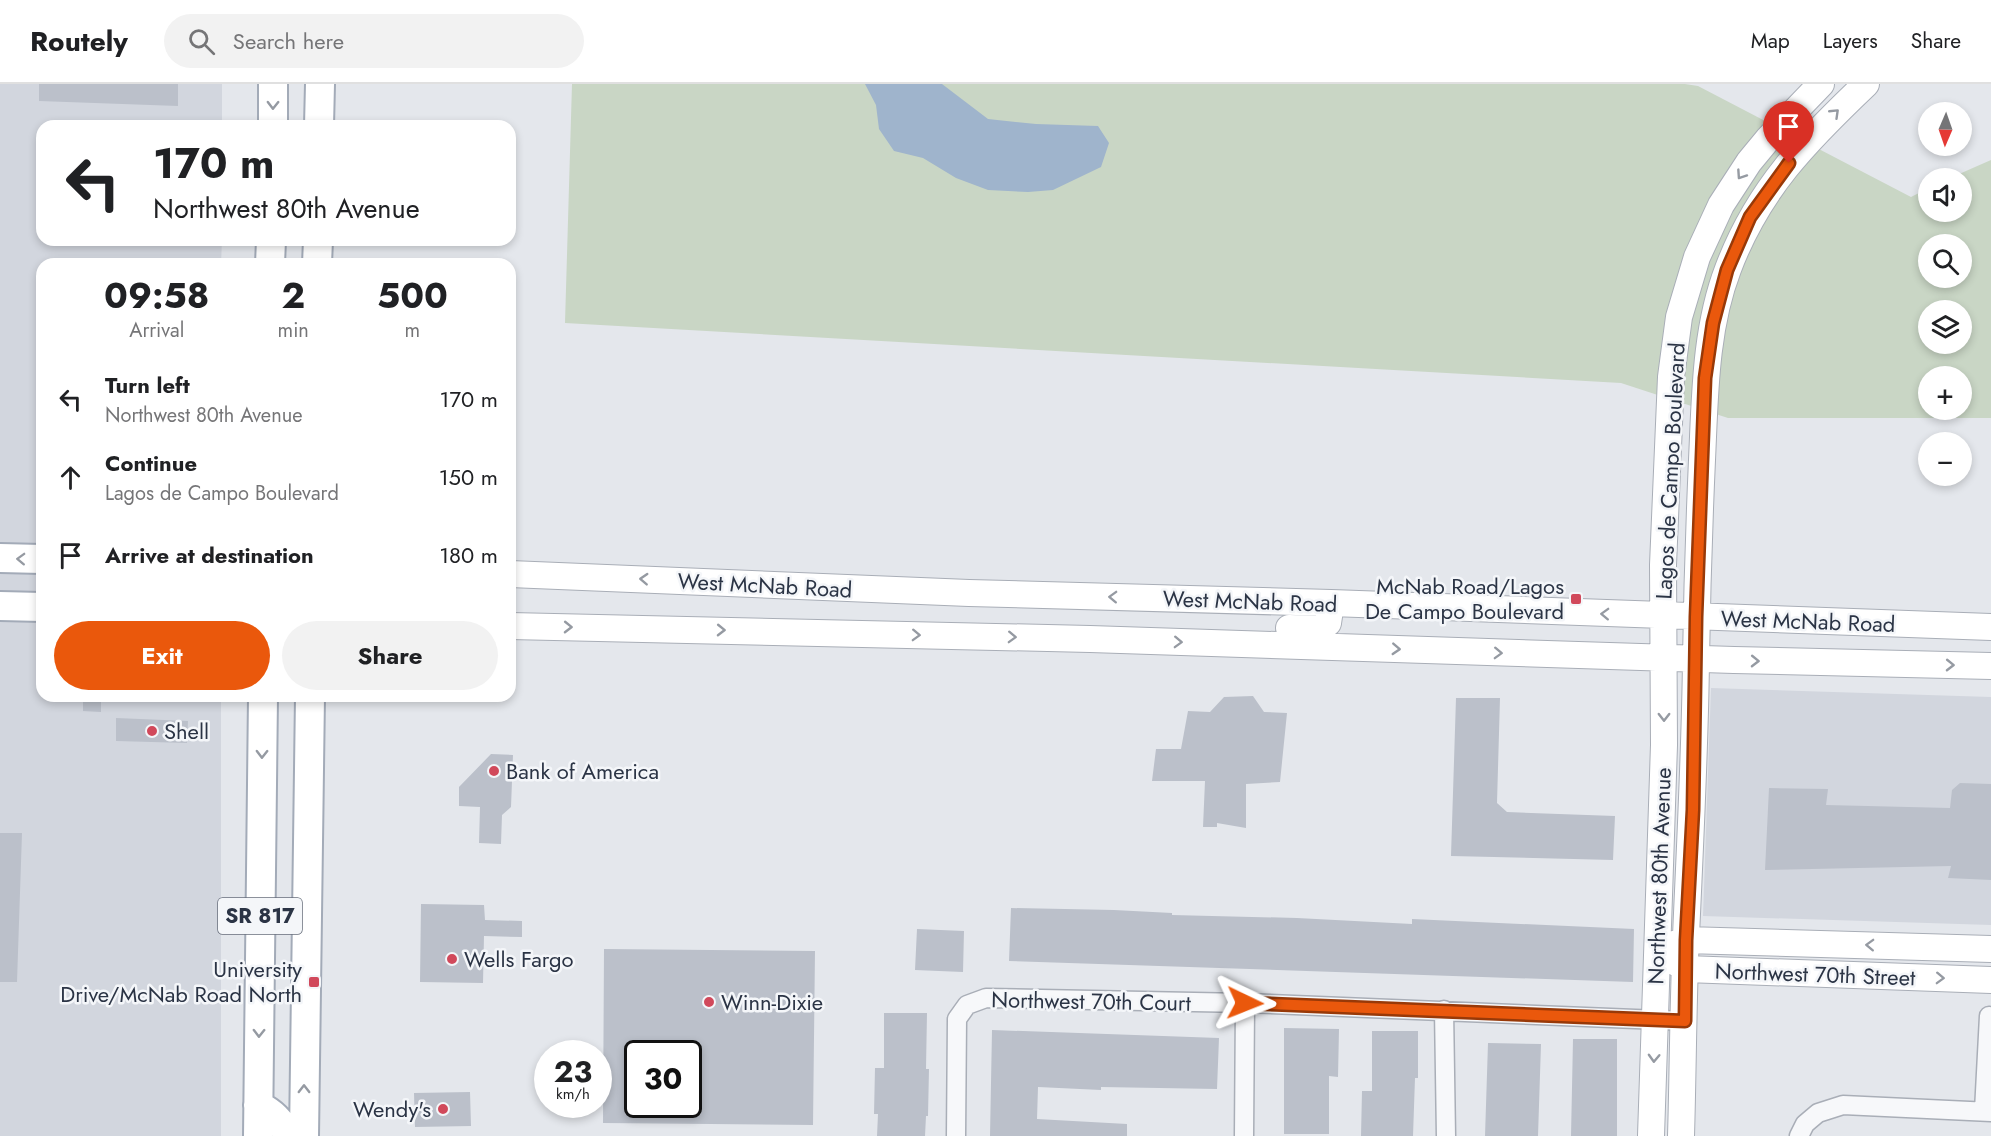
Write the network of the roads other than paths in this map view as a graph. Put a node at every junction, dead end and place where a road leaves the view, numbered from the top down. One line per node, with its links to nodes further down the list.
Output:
1 (273, 84): 5 (main road, one-way to 5)
2 (320, 84): 6 (main road)
3 (1821, 84): 13 (main road, Lagos de Campo Boulevard, one-way to 13)
4 (1866, 84): 14 (main road, Lagos de Campo Boulevard, one-way to 4)
5 (273, 120)
6 (319, 120)
7 (0, 558): 8 (main road, one-way to 7)
8 (36, 559)
9 (516, 574): 10 (main road, West McNab Road, one-way to 9)
10 (1331, 603): 13 (main road, West McNab Road, one-way to 10); 17 (main road)
11 (0, 606): 12 (main road)
12 (36, 607)
13 (1663, 615): 14 (main road, West McNab Road); 18 (main road, Northwest 80th Avenue)
14 (1696, 617): 16 (main road, West McNab Road); 19 (main road, Northwest 80th Avenue)
15 (516, 626): 17 (main road, West McNab Road, one-way to 17)
16 (1991, 627)
17 (1221, 643): 18 (main road, West McNab Road, one-way to 18)
18 (1665, 658): 19 (main road, West McNab Road); 25 (main road, Northwest 80th Avenue, one-way to 25)
19 (1696, 658): 20 (main road, West McNab Road, one-way to 20); 23 (main road, Northwest 80th Avenue)
20 (1991, 666)
21 (263, 702): 33 (main road, SR 817, one-way to 33)
22 (309, 702): 37 (main road, SR 817, one-way to 22)
23 (1686, 940): 24 (main road, Northwest 70th Street, one-way to 23); 25 (main road, Northwest 70th Street); 26 (main road, Northwest 80th Avenue)
24 (1991, 949)
25 (1657, 950): 26 (main road, Northwest 70th Street); 31 (main road, Northwest 80th Avenue)
26 (1686, 969): 27 (main road, Northwest 70th Street, one-way to 27); 32 (main road, Northwest 80th Avenue)
27 (1991, 980)
28 (1245, 1003): 29 (street, Northwest 70th Court); 38 (street, Northwest 70th Court); 39 (street)
29 (1444, 1010): 31 (street, Northwest 70th Court); 40 (street)
30 (1989, 1016): 34 (street)
31 (1655, 1020): 32 (street, Northwest 70th Court); 41 (main road, Northwest 80th Avenue, one-way to 41)
32 (1685, 1021): 42 (main road, Northwest 80th Avenue)
33 (258, 1105): 35 (main road, SR 817); 36 (main road)
34 (1988, 1112): 43 (street)
35 (258, 1136)
36 (288, 1136)
37 (304, 1136)
38 (956, 1136)
39 (1244, 1136)
40 (1446, 1136)
41 (1651, 1136)
42 (1681, 1136)
43 (1799, 1136)

